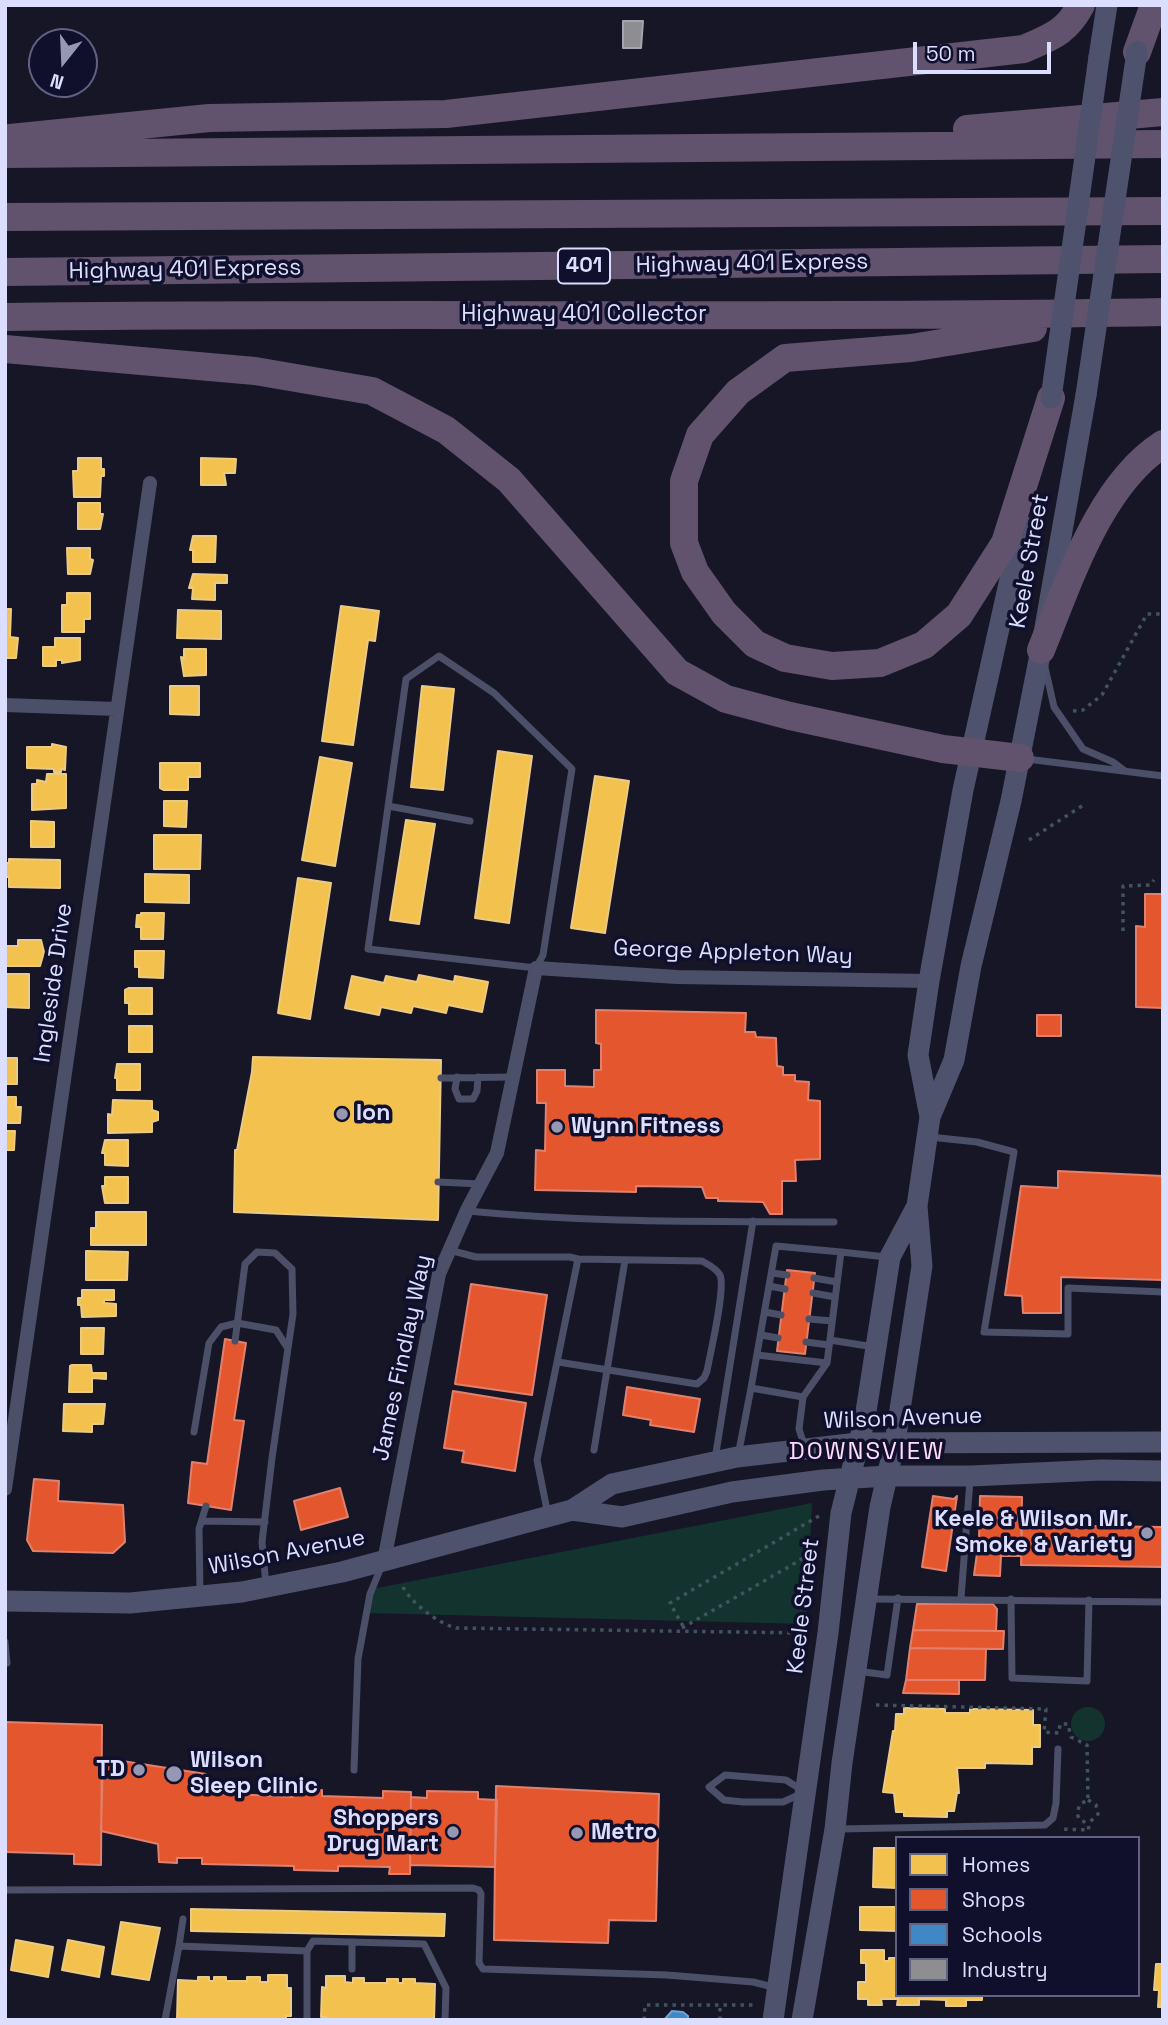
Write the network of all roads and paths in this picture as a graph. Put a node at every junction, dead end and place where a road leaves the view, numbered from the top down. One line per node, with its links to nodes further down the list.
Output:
1 (1081, 5): 7 (highway)
2 (1107, 5): 19 (main road, Keele Street, bridge)
3 (1142, 5): 5 (main road, Keele Street)
4 (1154, 5): 5 (highway)
5 (1137, 52): 23 (main road, Keele Street, bridge)
6 (1163, 112): 9 (highway)
7 (5, 138)
8 (1163, 144): 9 (highway)
9 (763, 146): 10 (highway)
10 (5, 154)
11 (1163, 211): 12 (highway)
12 (5, 216)
13 (1163, 259): 14 (highway, Highway 401 Express / 401)
14 (5, 272)
15 (1163, 312): 16 (highway, Highway 401 Collector / 401)
16 (1121, 313): 17 (highway, Highway 401 Collector / 401); 19 (highway)
17 (5, 317)
18 (5, 349): 27 (highway)
19 (1051, 398): 27 (main road, Keele Street)
20 (1163, 444): 23 (highway)
21 (150, 483): 25 (street, Ingleside Drive)
22 (1163, 614): 26 (path)
23 (1041, 650): 28 (main road, Keele Street); 29 (lane)
24 (5, 705): 25 (street)
25 (116, 709): 94 (street, Ingleside Drive)
26 (1071, 712)
27 (972, 751): 28 (highway); 38 (main road, Keele Street)
28 (1020, 758): 29 (lane); 43 (main road, Keele Street)
29 (1125, 771): 30 (lane)
30 (1163, 776)
31 (1086, 804): 34 (path)
32 (388, 806): 33 (lane); 37 (lane); 37 (lane)
33 (470, 821)
34 (1029, 840)
35 (1154, 880): 36 (path)
36 (1123, 931)
37 (536, 968): 38 (street, George Appleton Way); 42 (street, James Findlay Way)
38 (929, 981): 43 (main road, Keele Street)
39 (441, 1077): 40 (lane)
40 (457, 1077): 41 (lane); 41 (lane)
41 (478, 1077): 42 (lane)
42 (513, 1077): 45 (street, James Findlay Way)
43 (928, 1127): 46 (main road, Keele Street); 61 (lane)
44 (438, 1182): 45 (lane)
45 (481, 1184): 47 (street, James Findlay Way)
46 (917, 1206): 52 (main road, Keele Street); 84 (main road, Keele Street)
47 (467, 1210): 48 (lane); 50 (street, James Findlay Way)
48 (753, 1221): 49 (lane); 89 (lane)
49 (834, 1222)
50 (449, 1250): 53 (lane); 102 (street, James Findlay Way)
51 (841, 1252): 52 (lane); 55 (lane); 58 (lane)
52 (890, 1257): 75 (main road, Keele Street)
53 (578, 1259): 54 (lane); 77 (lane)
54 (625, 1260): 79 (lane); 79 (lane)
55 (772, 1273): 56 (lane); 59 (lane)
56 (786, 1275)
57 (814, 1279): 58 (lane)
58 (837, 1282): 63 (lane)
59 (769, 1286): 60 (lane); 64 (lane)
60 (785, 1289)
61 (1163, 1292)
62 (813, 1293): 63 (lane)
63 (835, 1297): 67 (lane)
64 (765, 1312): 65 (lane); 69 (lane)
65 (781, 1315)
66 (809, 1319): 67 (lane)
67 (832, 1321): 73 (lane)
68 (237, 1323): 71 (lane); 74 (lane); 74 (lane); 82 (lane)
69 (761, 1335): 70 (lane); 76 (lane)
70 (778, 1338)
71 (235, 1341)
72 (806, 1342): 73 (lane)
73 (830, 1343): 75 (lane); 78 (lane)
74 (288, 1347): 100 (lane)
75 (875, 1347): 85 (main road, Keele Street)
76 (757, 1355): 78 (lane); 80 (lane)
77 (558, 1362): 79 (lane); 97 (lane)
78 (827, 1363): 81 (lane)
79 (606, 1370): 87 (lane)
80 (751, 1388): 81 (lane); 88 (lane)
81 (803, 1397): 86 (lane)
82 (194, 1432)
83 (1163, 1441): 84 (main road, Wilson Avenue)
84 (895, 1442): 85 (main road, Wilson Avenue); 91 (main road, Keele Street)
85 (858, 1443): 86 (main road, Wilson Avenue); 93 (main road, Keele Street)
86 (805, 1448): 88 (main road, Wilson Avenue)
87 (594, 1450)
88 (737, 1457): 89 (main road, Wilson Avenue)
89 (715, 1462): 96 (main road, Wilson Avenue)
90 (1163, 1471): 92 (main road, Wilson Avenue)
91 (887, 1476): 92 (main road, Wilson Avenue); 93 (main road, Wilson Avenue); 108 (main road, Keele Street)
92 (971, 1476): 107 (lane)
93 (849, 1479): 96 (main road, Wilson Avenue); 122 (main road, Keele Street)
94 (5, 1489)
95 (206, 1506): 99 (lane)
96 (572, 1510): 97 (main road, Wilson Avenue)
97 (548, 1516): 102 (main road, Wilson Avenue)
98 (819, 1516): 113 (path)
99 (203, 1521): 100 (lane); 105 (lane)
100 (265, 1522): 103 (lane)
101 (818, 1548): 113 (path)
102 (384, 1561): 103 (main road, Wilson Avenue); 121 (lane)
103 (266, 1587): 105 (main road, Wilson Avenue)
104 (404, 1587): 113 (path)
105 (200, 1596): 110 (main road, Wilson Avenue)
106 (898, 1598): 107 (lane); 108 (lane); 117 (lane)
107 (961, 1598): 109 (lane)
108 (867, 1599): 117 (main road, Keele Street)
109 (1011, 1599): 111 (lane); 111 (lane)
110 (5, 1601)
111 (1089, 1601): 112 (lane)
112 (1163, 1602)
113 (682, 1628): 114 (path)
114 (807, 1633)
115 (5, 1642): 116 (lane)
116 (7, 1663)
117 (856, 1671): 120 (main road, Keele Street)
118 (876, 1705): 123 (path)
119 (1058, 1749): 125 (lane)
120 (842, 1763): 122 (main road); 126 (main road, Keele Street)
121 (354, 1770)
122 (805, 1792): 122 (lane); 126 (main road); 133 (main road, Keele Street)
123 (1088, 1800): 124 (path); 124 (path)
124 (1088, 1824): 125 (path)
125 (1045, 1825): 126 (lane)
126 (835, 1829): 141 (main road, Keele Street)
127 (5, 1890): 133 (lane)
128 (183, 1919): 130 (lane)
129 (352, 1942): 131 (lane); 132 (lane); 138 (lane)
130 (179, 1945): 131 (lane); 136 (lane)
131 (307, 1951): 137 (lane)
132 (352, 1969)
133 (778, 1988): 135 (main road, Keele Street)
134 (720, 2005): 135 (path); 139 (path); 140 (path)
135 (768, 2012)
136 (165, 2020)
137 (307, 2020)
138 (445, 2020)
139 (644, 2020)
140 (720, 2020)
141 (802, 2020)

